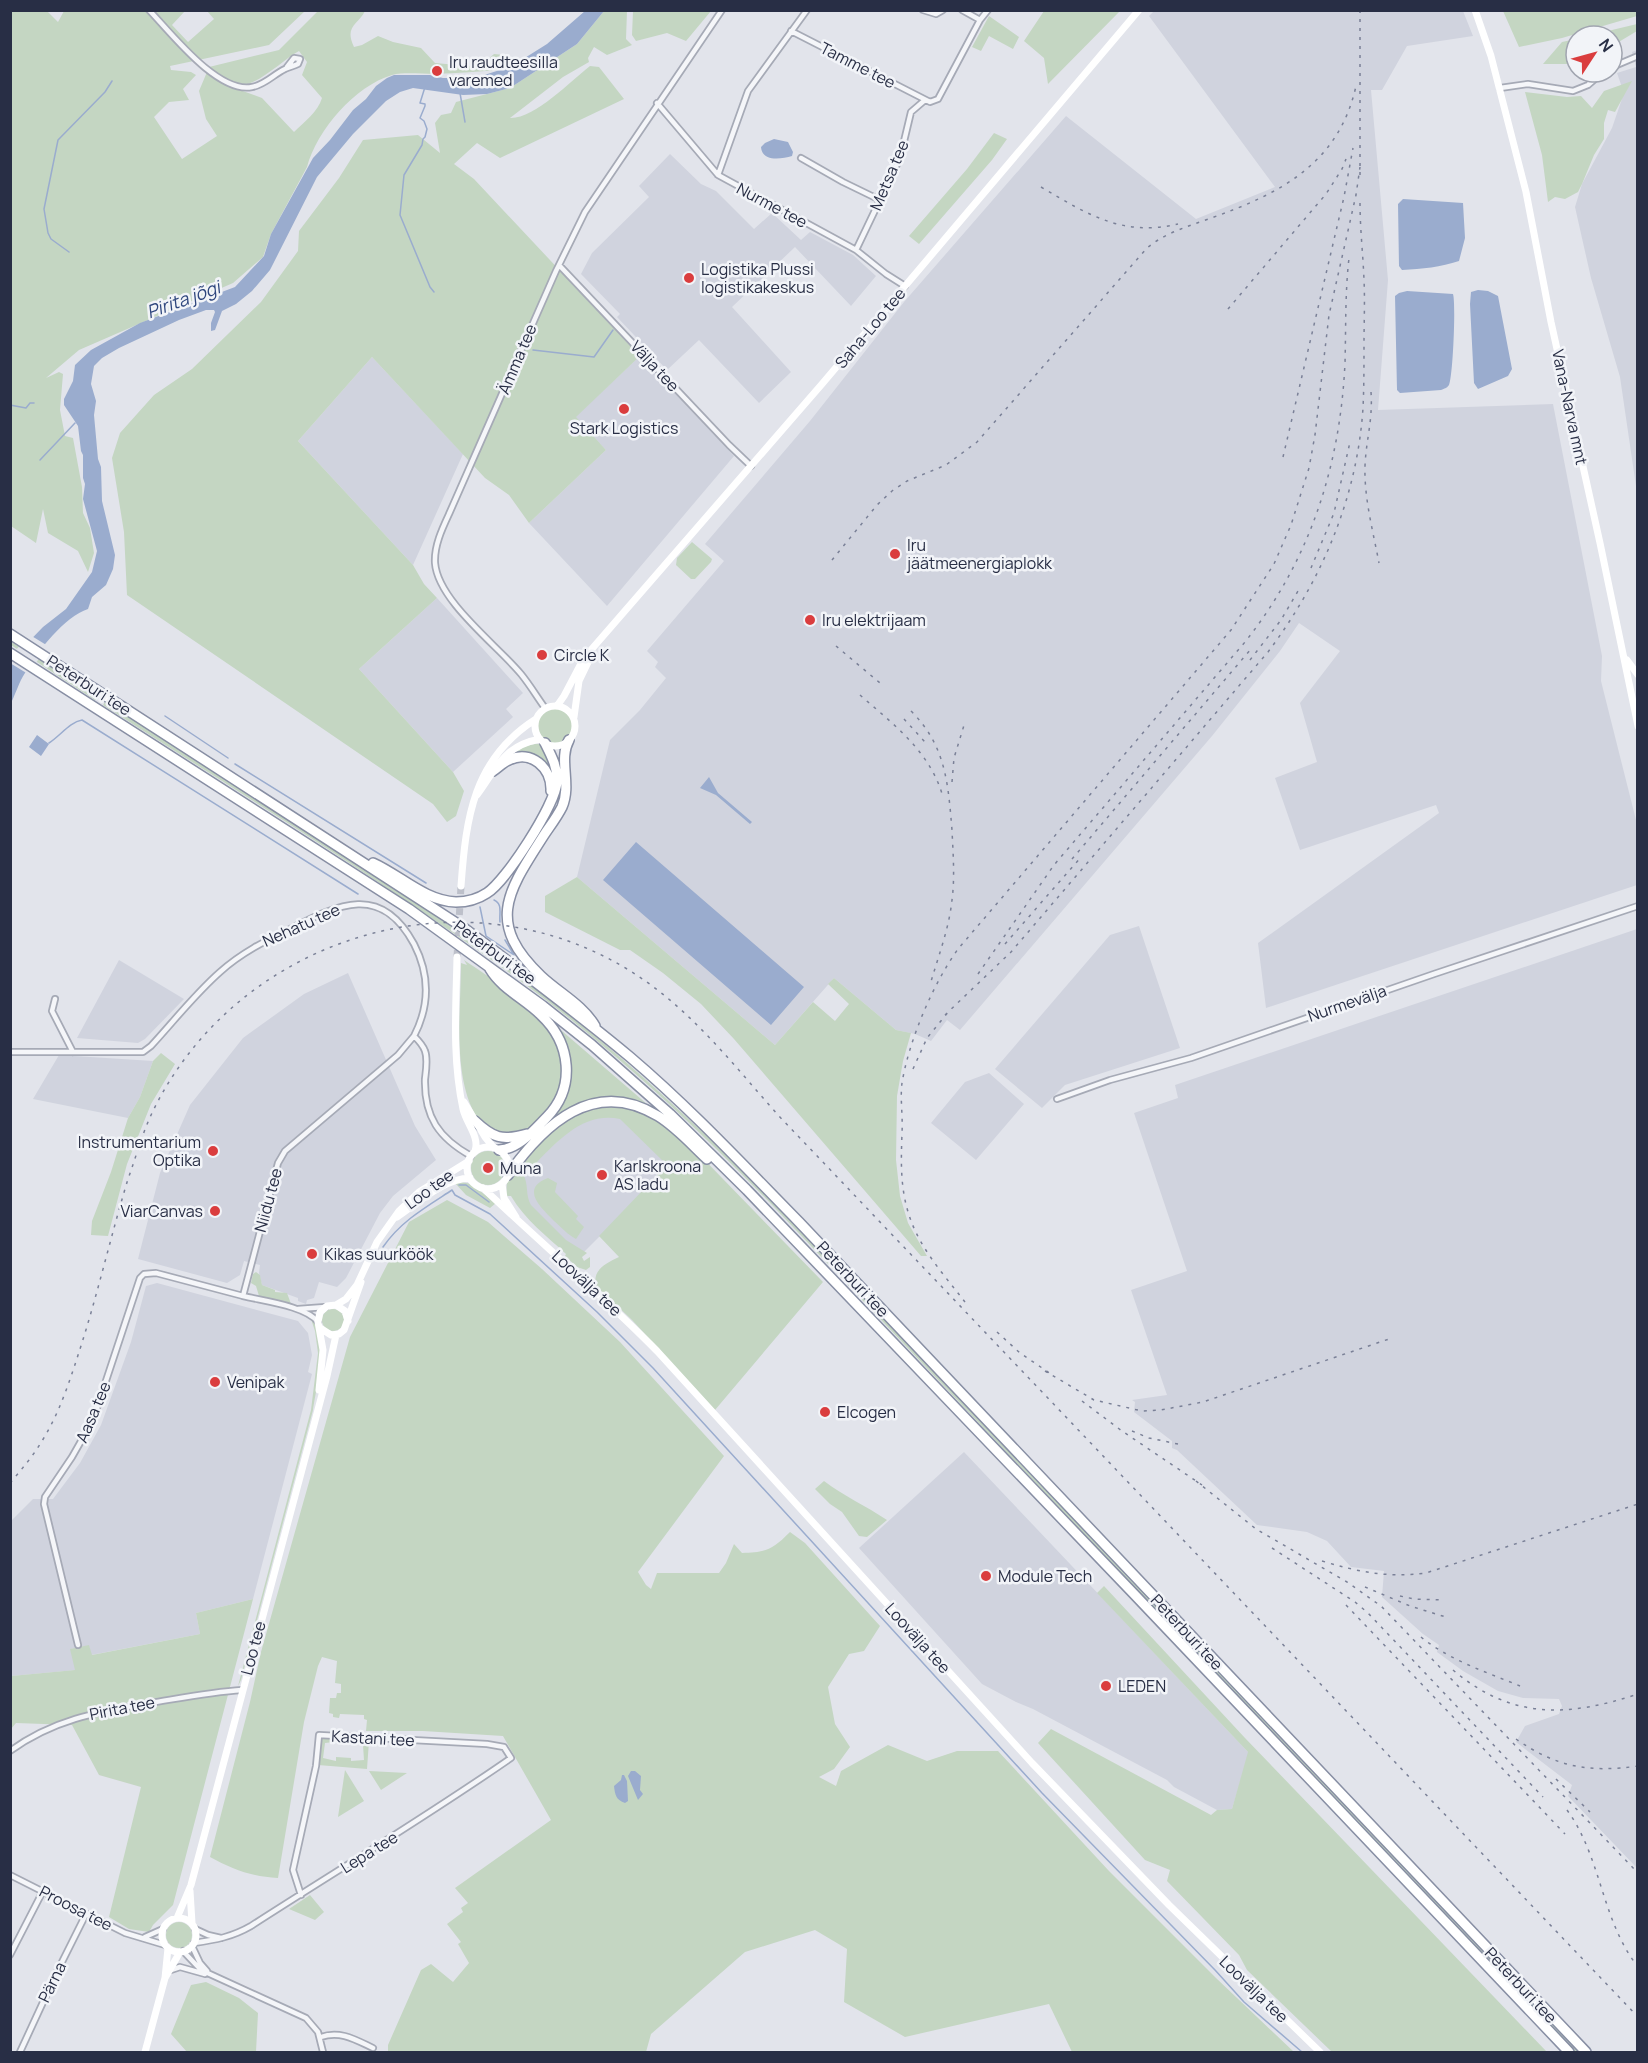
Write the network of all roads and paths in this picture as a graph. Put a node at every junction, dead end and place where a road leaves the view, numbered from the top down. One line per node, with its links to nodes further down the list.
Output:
1 (149, 10): 14 (street)
2 (722, 10): 18 (street, Ämma tee)
3 (807, 10): 11 (street)
4 (923, 10): 5 (street)
5 (943, 10)
6 (962, 10): 10 (street)
7 (988, 10): 10 (street, Metsa tee)
8 (1139, 10): 24 (street, Saha-Loo tee)
9 (1475, 10): 16 (street, Vana-Narva mnt)
10 (980, 20): 17 (street, Metsa tee)
11 (791, 31): 17 (street, Tamme tee); 20 (street)
12 (1638, 56): 13 (street)
13 (1624, 62)
14 (287, 68)
15 (1589, 84): 16 (street)
16 (1500, 88): 29 (street, Vana-Narva mnt)
17 (925, 100): 21 (street, Metsa tee)
18 (657, 103): 20 (street, Nurme tee); 23 (street, Ämma tee)
19 (801, 158): 21 (street)
20 (718, 175): 22 (street, Nurme tee)
21 (880, 200): 22 (street, Metsa tee)
22 (856, 250): 24 (street, Nurme tee)
23 (559, 264): 25 (street, Välja tee); 33 (street, Ämma tee)
24 (905, 286): 25 (street, Saha-Loo tee)
25 (751, 466): 27 (street, Saha-Loo tee)
26 (12, 634): 42 (highway, Peterburi tee)
27 (598, 644): 32 (street, Saha-Loo tee); 34 (street, Saha-Loo tee)
28 (10, 652): 46 (highway, Peterburi tee)
29 (1624, 654): 30 (street); 31 (street, Vana-Narva mnt)
30 (1638, 675)
31 (1635, 692): 36 (street, Vana-Narva mnt)
32 (557, 706): 33 (street); 34 (street)
33 (545, 708): 35 (street)
34 (573, 718): 37 (street)
35 (536, 719): 38 (street); 40 (street)
36 (1638, 726)
37 (569, 740): 38 (street); 48 (highway)
38 (542, 741): 39 (street); 41 (highway)
39 (493, 771): 40 (street); 41 (highway)
40 (476, 797): 43 (street)
41 (551, 803): 42 (highway)
42 (349, 853): 48 (highway, Peterburi tee)
43 (461, 886)
44 (1638, 906): 53 (street, Nurmevälja)
45 (457, 957): 52 (street)
46 (487, 965): 55 (highway); 62 (highway, Peterburi tee)
47 (55, 999): 51 (street)
48 (597, 1031): 102 (highway, Peterburi tee)
49 (414, 1036): 51 (street, Nehatu tee); 57 (street); 66 (street, Niidu tee)
50 (10, 1052): 51 (street, Nehatu tee)
51 (73, 1052)
52 (461, 1097): 54 (street); 57 (street)
53 (1057, 1100)
54 (475, 1121): 55 (highway); 56 (street)
55 (529, 1134): 56 (highway)
56 (497, 1149): 57 (street); 58 (street)
57 (472, 1156): 59 (street); 63 (street, Loo tee)
58 (508, 1175): 60 (street); 62 (highway)
59 (470, 1178): 61 (street); 63 (street, Loo tee)
60 (502, 1184): 61 (street); 64 (street, Loovälja tee)
61 (483, 1188): 64 (street, Loovälja tee)
62 (747, 1190): 101 (highway, Peterburi tee)
63 (392, 1220): 65 (street, Loo tee)
64 (519, 1222): 100 (street, Loovälja tee)
65 (364, 1271): 67 (street, Loo tee); 70 (street, Loo tee)
66 (243, 1296): 69 (street); 74 (street, Aasa tee)
67 (336, 1305): 68 (street); 70 (street)
68 (325, 1307): 69 (street); 71 (street, Loo tee)
69 (296, 1309): 71 (street)
70 (348, 1322): 72 (street, Loo tee)
71 (319, 1325): 72 (street); 73 (street, Loo tee)
72 (336, 1335): 73 (street, Loo tee)
73 (317, 1411): 75 (street, Loo tee)
74 (78, 1645)
75 (242, 1690): 76 (street, Pirita tee); 79 (street, Loo tee)
76 (10, 1751)
77 (511, 1758): 81 (street, Lepa tee); 81 (street, Kastani tee)
78 (10, 1875): 80 (street, Proosa tee)
79 (191, 1885): 83 (street, Loo tee); 84 (street, Loo tee)
80 (43, 1891): 82 (street, Proosa tee); 91 (street)
81 (301, 1895): 87 (street, Lepa tee)
82 (86, 1914): 86 (street, Proosa tee); 97 (street, Pärna)
83 (177, 1918): 84 (street); 85 (street)
84 (193, 1926): 87 (street); 88 (street)
85 (163, 1929): 86 (street); 89 (street)
86 (142, 1937): 89 (street, Proosa tee)
87 (224, 1938): 88 (street, Lepa tee)
88 (193, 1945): 90 (street); 93 (street)
89 (167, 1946): 90 (street); 94 (street)
90 (181, 1952): 92 (street); 93 (street)
91 (10, 1954)
92 (171, 1970): 93 (street); 94 (street)
93 (211, 1975): 95 (street)
94 (165, 1978): 98 (street)
95 (321, 2037): 96 (street); 99 (street)
96 (373, 2048)
97 (20, 2052)
98 (145, 2052)
99 (323, 2052)
100 (1320, 2052)
101 (1569, 2052)
102 (1586, 2052)

